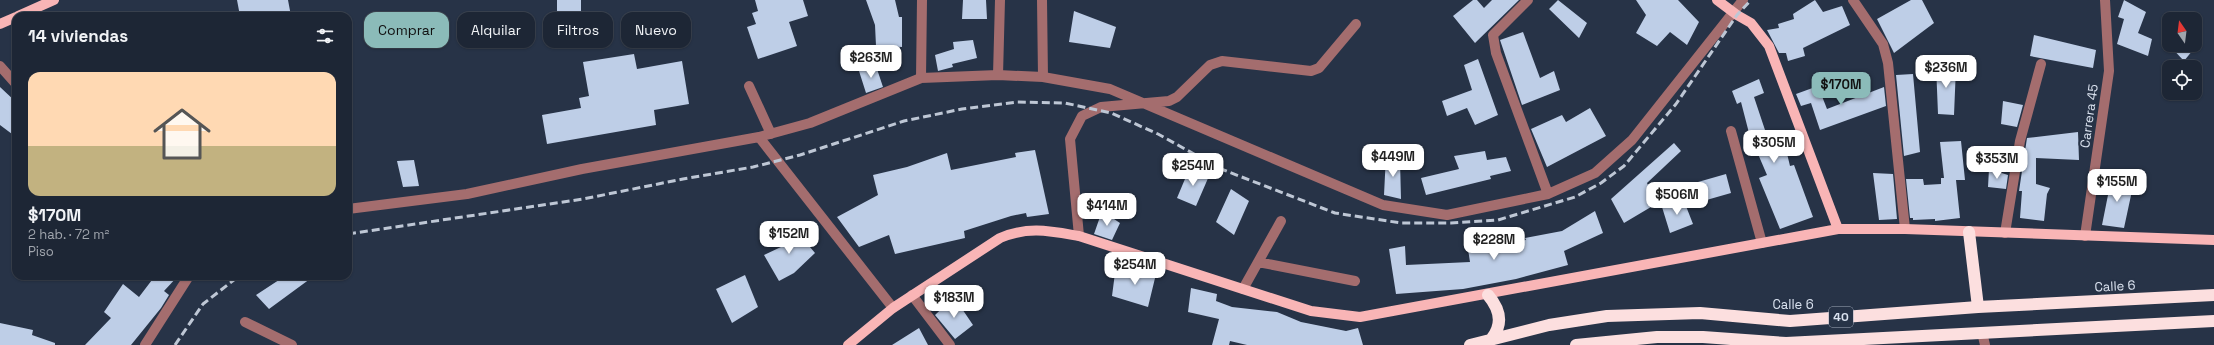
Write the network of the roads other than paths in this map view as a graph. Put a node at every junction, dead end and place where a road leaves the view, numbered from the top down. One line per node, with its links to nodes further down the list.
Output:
1 (54, 0): 11 (main road)
2 (922, 0): 19 (street)
3 (1000, 0): 17 (street)
4 (1042, 0): 18 (street)
5 (1528, 0): 26 (street)
6 (1717, 0): 10 (main road)
7 (1743, 0): 10 (street)
8 (1853, 0): 29 (street)
9 (2105, 0): 34 (street, Carrera 45)
10 (1733, 11): 26 (street); 30 (main road)
11 (26, 12)
12 (12, 18): 13 (main road)
13 (0, 24)
14 (1356, 24): 22 (street)
15 (2041, 64): 32 (street)
16 (0, 66): 20 (street)
17 (998, 75): 18 (street); 19 (street)
18 (1043, 77): 22 (street)
19 (921, 78): 24 (street)
20 (12, 80)
21 (749, 86): 24 (street)
22 (1143, 103): 26 (street); 33 (street)
23 (1731, 131): 36 (street)
24 (771, 134): 25 (street)
25 (759, 137): 27 (street); 45 (street)
26 (1548, 194)
27 (352, 208)
28 (1281, 221): 37 (street)
29 (1905, 229): 30 (main road); 31 (main road)
30 (1838, 230): 36 (main road)
31 (1969, 232): 32 (main road); 44 (highway)
32 (2005, 233): 34 (main road)
33 (1079, 236): 40 (main road); 41 (main road)
34 (2085, 236): 35 (main road)
35 (2214, 240)
36 (1762, 243): 42 (main road)
37 (1258, 262): 39 (street); 40 (street)
38 (186, 280): 52 (street)
39 (1355, 281)
40 (1243, 289): 42 (main road)
41 (912, 295): 45 (main road); 55 (street)
42 (1488, 295): 49 (highway)
43 (2214, 295): 44 (highway, Calle 6 / 40)
44 (1978, 307): 49 (highway, Calle 6 / 40)
45 (893, 308): 54 (main road)
46 (2214, 321): 48 (highway, 40)
47 (245, 322): 53 (street)
48 (1982, 332): 51 (highway, 40); 58 (street)
49 (1492, 338): 56 (highway, Calle 6 / 40)
50 (1658, 341): 51 (highway, 40); 57 (highway, 40)
51 (1837, 343)
52 (145, 345)
53 (292, 345)
54 (848, 345)
55 (950, 345)
56 (1470, 345)
57 (1576, 345)
58 (1985, 345)

